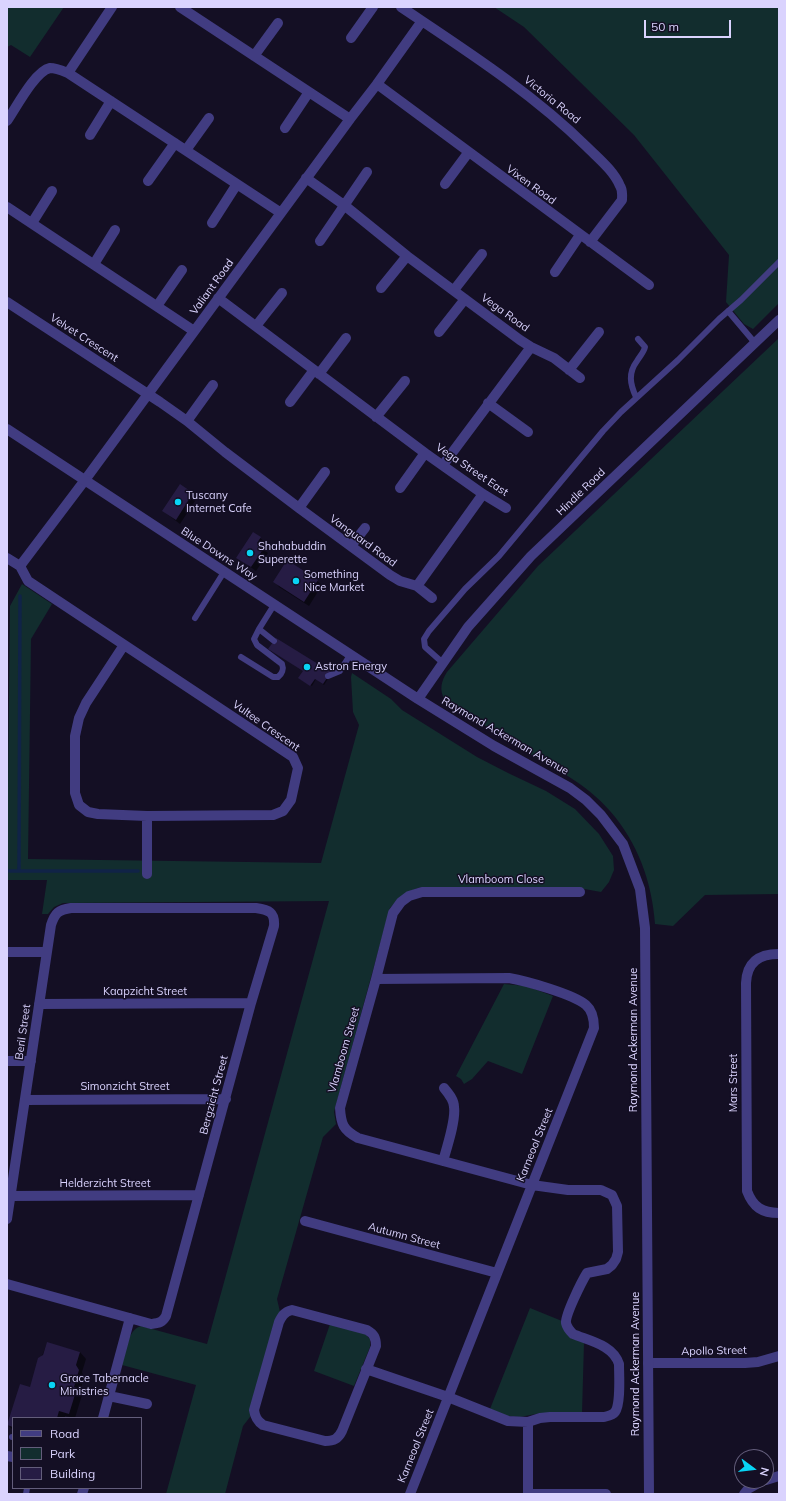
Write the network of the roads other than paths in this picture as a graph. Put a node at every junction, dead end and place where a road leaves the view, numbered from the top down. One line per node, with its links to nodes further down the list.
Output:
1 (112, 7): 9 (street)
2 (180, 7): 8 (street)
3 (373, 7): 7 (street)
4 (400, 7): 5 (street, Victoria Road)
5 (422, 21): 10 (street, Valiant Road); 35 (street, Victoria Road)
6 (278, 23): 8 (street)
7 (351, 38)
8 (254, 56): 11 (street)
9 (68, 73): 12 (street); 15 (street)
10 (377, 84): 14 (street, Valiant Road); 20 (street, Vixen Road)
11 (309, 92): 14 (street); 16 (street)
12 (111, 101): 17 (street); 18 (street)
13 (209, 118): 19 (street)
14 (350, 119): 22 (street, Valiant Road)
15 (7, 121)
16 (285, 128)
17 (90, 135)
18 (176, 143): 19 (street); 23 (street)
19 (186, 150): 24 (street)
20 (468, 153): 25 (street); 33 (street, Vixen Road)
21 (367, 172): 27 (street)
22 (306, 178): 27 (street, Vega Road); 29 (street, Valiant Road)
23 (148, 181)
24 (237, 184): 29 (street); 31 (street)
25 (445, 184)
26 (52, 191): 30 (street)
27 (344, 205): 34 (street); 37 (street, Vega Road)
28 (7, 207): 30 (street)
29 (281, 213): 46 (street, Valiant Road)
30 (32, 223): 39 (street)
31 (212, 223)
32 (115, 230): 39 (street)
33 (580, 235): 35 (street, Vixen Road); 41 (street)
34 (320, 241)
35 (590, 242): 42 (street, Vixen Road)
36 (482, 254): 44 (street)
37 (407, 256): 43 (street); 44 (street, Vega Road)
38 (779, 262): 50 (lane)
39 (94, 264): 49 (street)
40 (182, 270): 49 (street)
41 (555, 272)
42 (649, 285)
43 (381, 288)
44 (454, 290): 47 (street, Vega Road)
45 (282, 293): 52 (street)
46 (218, 298): 52 (street, Vega Street East); 53 (street, Valiant Road)
47 (465, 299): 54 (street, Vega Road); 59 (street, Vega Road)
48 (7, 302): 65 (street, Velvet Crescent)
49 (157, 306): 53 (street)
50 (728, 311): 58 (lane); 66 (lane)
51 (779, 320): 58 (street, Hindle Road)
52 (256, 326): 61 (street, Vega Street East)
53 (194, 331): 65 (street, Valiant Road)
54 (439, 332)
55 (599, 332): 60 (street)
56 (346, 338): 61 (street)
57 (638, 339): 66 (lane)
58 (755, 343): 95 (street, Hindle Road)
59 (531, 346): 60 (street, Vega Road); 68 (street, Vega Road)
60 (569, 370): 62 (street, Vega Road)
61 (316, 372): 67 (street); 69 (street, Vega Street East)
62 (580, 378)
63 (405, 382): 69 (street)
64 (213, 385): 70 (street)
65 (148, 393): 70 (street, Vanguard Road); 76 (street, Valiant Road)
66 (636, 397): 95 (lane)
67 (290, 402)
68 (488, 403): 72 (street); 74 (street, Vega Road)
69 (376, 417): 73 (street, Vega Street East)
70 (187, 421): 79 (street, Vanguard Road)
71 (7, 429): 76 (street, Blue Downs Way)
72 (528, 432)
73 (424, 453): 74 (street, Vega Street East); 77 (street, Vega Street East)
74 (443, 465): 78 (street, Vega Street East)
75 (325, 472): 79 (street)
76 (85, 480): 84 (street, Valiant Road); 85 (street, Blue Downs Way)
77 (400, 488)
78 (484, 494): 80 (street, Vega Street East); 86 (street)
79 (299, 508): 82 (street, Vanguard Road)
80 (506, 508)
81 (365, 528): 82 (street)
82 (351, 546): 86 (street, Vanguard Road)
83 (7, 558): 84 (street)
84 (20, 566): 92 (street, Vultee Crescent)
85 (224, 572): 88 (street, Blue Downs Way); 89 (lane)
86 (417, 586): 87 (street, Vanguard Road)
87 (432, 598)
88 (274, 605): 90 (lane); 93 (street, Blue Downs Way)
89 (195, 618)
90 (259, 629): 91 (lane); 94 (lane)
91 (274, 641)
92 (124, 645): 98 (street, Vultee Crescent); 98 (street, Vultee Crescent)
93 (350, 655): 96 (lane); 97 (street, Blue Downs Way)
94 (241, 657)
95 (443, 663): 97 (street, Hindle Road)
96 (328, 676)
97 (418, 699): 125 (street, Raymond Ackerman Avenue)
98 (147, 816): 99 (street)
99 (147, 874)
100 (422, 892): 101 (street, Vlamboom Close); 106 (street, Vlamboom Street)
101 (580, 892)
102 (71, 908): 104 (street, Beril Street); 107 (street, Bergzicht Street)
103 (7, 952): 104 (street)
104 (47, 952): 108 (street, Beril Street)
105 (779, 954): 118 (street, Mars Street)
106 (376, 979): 114 (street, Vlamboom Street); 115 (street, Karneool Street)
107 (251, 1003): 108 (street, Kaapzicht Street); 112 (street, Bergzicht Street)
108 (39, 1004): 110 (street, Beril Street)
109 (7, 1061): 110 (street)
110 (31, 1061): 113 (street, Beril Street)
111 (444, 1088): 114 (street)
112 (226, 1099): 113 (street, Simonzicht Street); 116 (street, Bergzicht Street)
113 (25, 1100): 117 (street, Beril Street)
114 (444, 1161): 115 (street, Vlamboom Street)
115 (532, 1185): 121 (street, Karneool Street); 131 (street, Vlamboom Street)
116 (199, 1195): 117 (street, Helderzicht Street); 123 (street, Bergzicht Street)
117 (10, 1196): 119 (street, Beril Street)
118 (779, 1213)
119 (7, 1219)
120 (305, 1221): 121 (street, Autumn Street)
121 (497, 1273): 128 (street, Karneool Street)
122 (7, 1284): 123 (street, Bergzicht Street)
123 (130, 1318): 127 (street)
124 (779, 1356): 125 (street, Apollo Street)
125 (648, 1363): 135 (street, Raymond Ackerman Avenue)
126 (366, 1370): 126 (street); 128 (street)
127 (109, 1396): 129 (street); 130 (street)
128 (448, 1397): 131 (street); 132 (street, Karneool Street)
129 (147, 1404)
130 (103, 1417)
131 (528, 1422): 133 (street)
132 (410, 1494)
133 (528, 1494): 134 (street)
134 (606, 1494)
135 (649, 1494)

